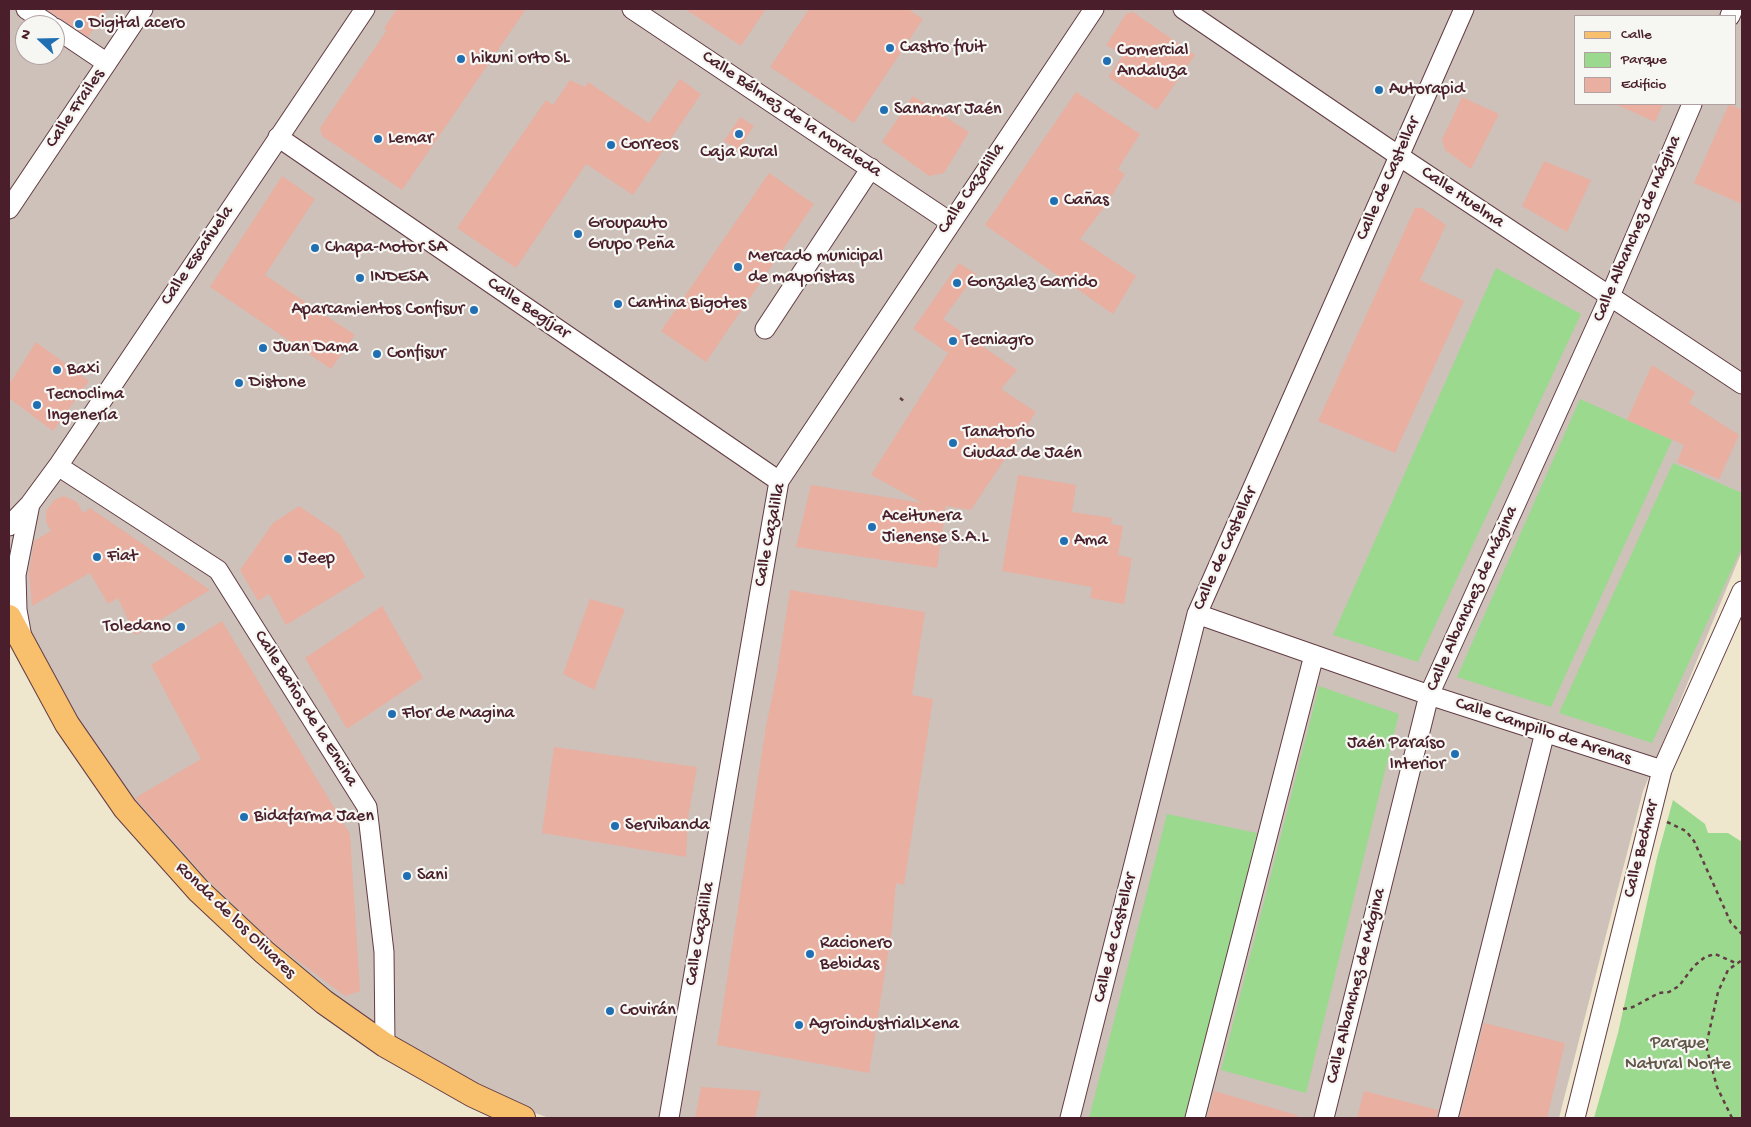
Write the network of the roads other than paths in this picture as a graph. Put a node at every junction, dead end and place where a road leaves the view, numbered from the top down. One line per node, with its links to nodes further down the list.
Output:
1 (143, 9): 8 (street, Calle Frailes)
2 (365, 9): 10 (street, Calle Escañuela)
3 (632, 9): 12 (street, Calle Bélmez de la Moraleda)
4 (1094, 9): 14 (street, Calle Cazalilla)
5 (1183, 9): 11 (street, Calle Huelma)
6 (1464, 9): 11 (street, Calle de Castellar)
7 (65, 35): 8 (street)
8 (106, 62): 13 (street, Calle Frailes)
9 (1692, 105): 15 (street, Calle Albanchez de Mágina)
10 (278, 137): 18 (street, Calle Escañuela); 19 (street, Calle Begíjar)
11 (1399, 156): 15 (street, Calle Huelma); 24 (street, Calle de Castellar)
12 (871, 168): 14 (street, Calle Bélmez de la Moraleda); 16 (street)
13 (9, 209)
14 (950, 222): 19 (street, Calle Cazalilla)
15 (1610, 296): 17 (street, Calle Huelma); 28 (street, Calle Albanchez de Mágina)
16 (765, 329)
17 (1742, 384)
18 (58, 466): 20 (street, Calle Escañuela); 31 (street, Calle Baños de la Encina)
19 (779, 481): 33 (street, Calle Cazalilla)
20 (30, 504): 21 (street); 22 (street, Calle Escañuela); 26 (street, Calle Escañuela)
21 (9, 509)
22 (9, 526)
23 (1742, 592): 30 (street, Calle Bedmar)
24 (1197, 614): 27 (street, Calle Campillo de Arenas); 34 (street, Calle de Castellar)
25 (9, 617): 26 (main road, Ronda de los Olivares)
26 (23, 646): 31 (main road, Ronda de los Olivares)
27 (1314, 655): 28 (street, Calle Campillo de Arenas); 35 (street)
28 (1429, 695): 29 (street, Calle Campillo de Arenas); 36 (street, Calle Albanchez de Mágina)
29 (1544, 732): 30 (street, Calle Campillo de Arenas); 37 (street)
30 (1662, 770): 38 (street, Calle Bedmar)
31 (385, 1045): 32 (main road, Ronda de los Olivares)
32 (523, 1118)
33 (669, 1118)
34 (1070, 1118)
35 (1195, 1118)
36 (1324, 1118)
37 (1448, 1118)
38 (1575, 1118)

